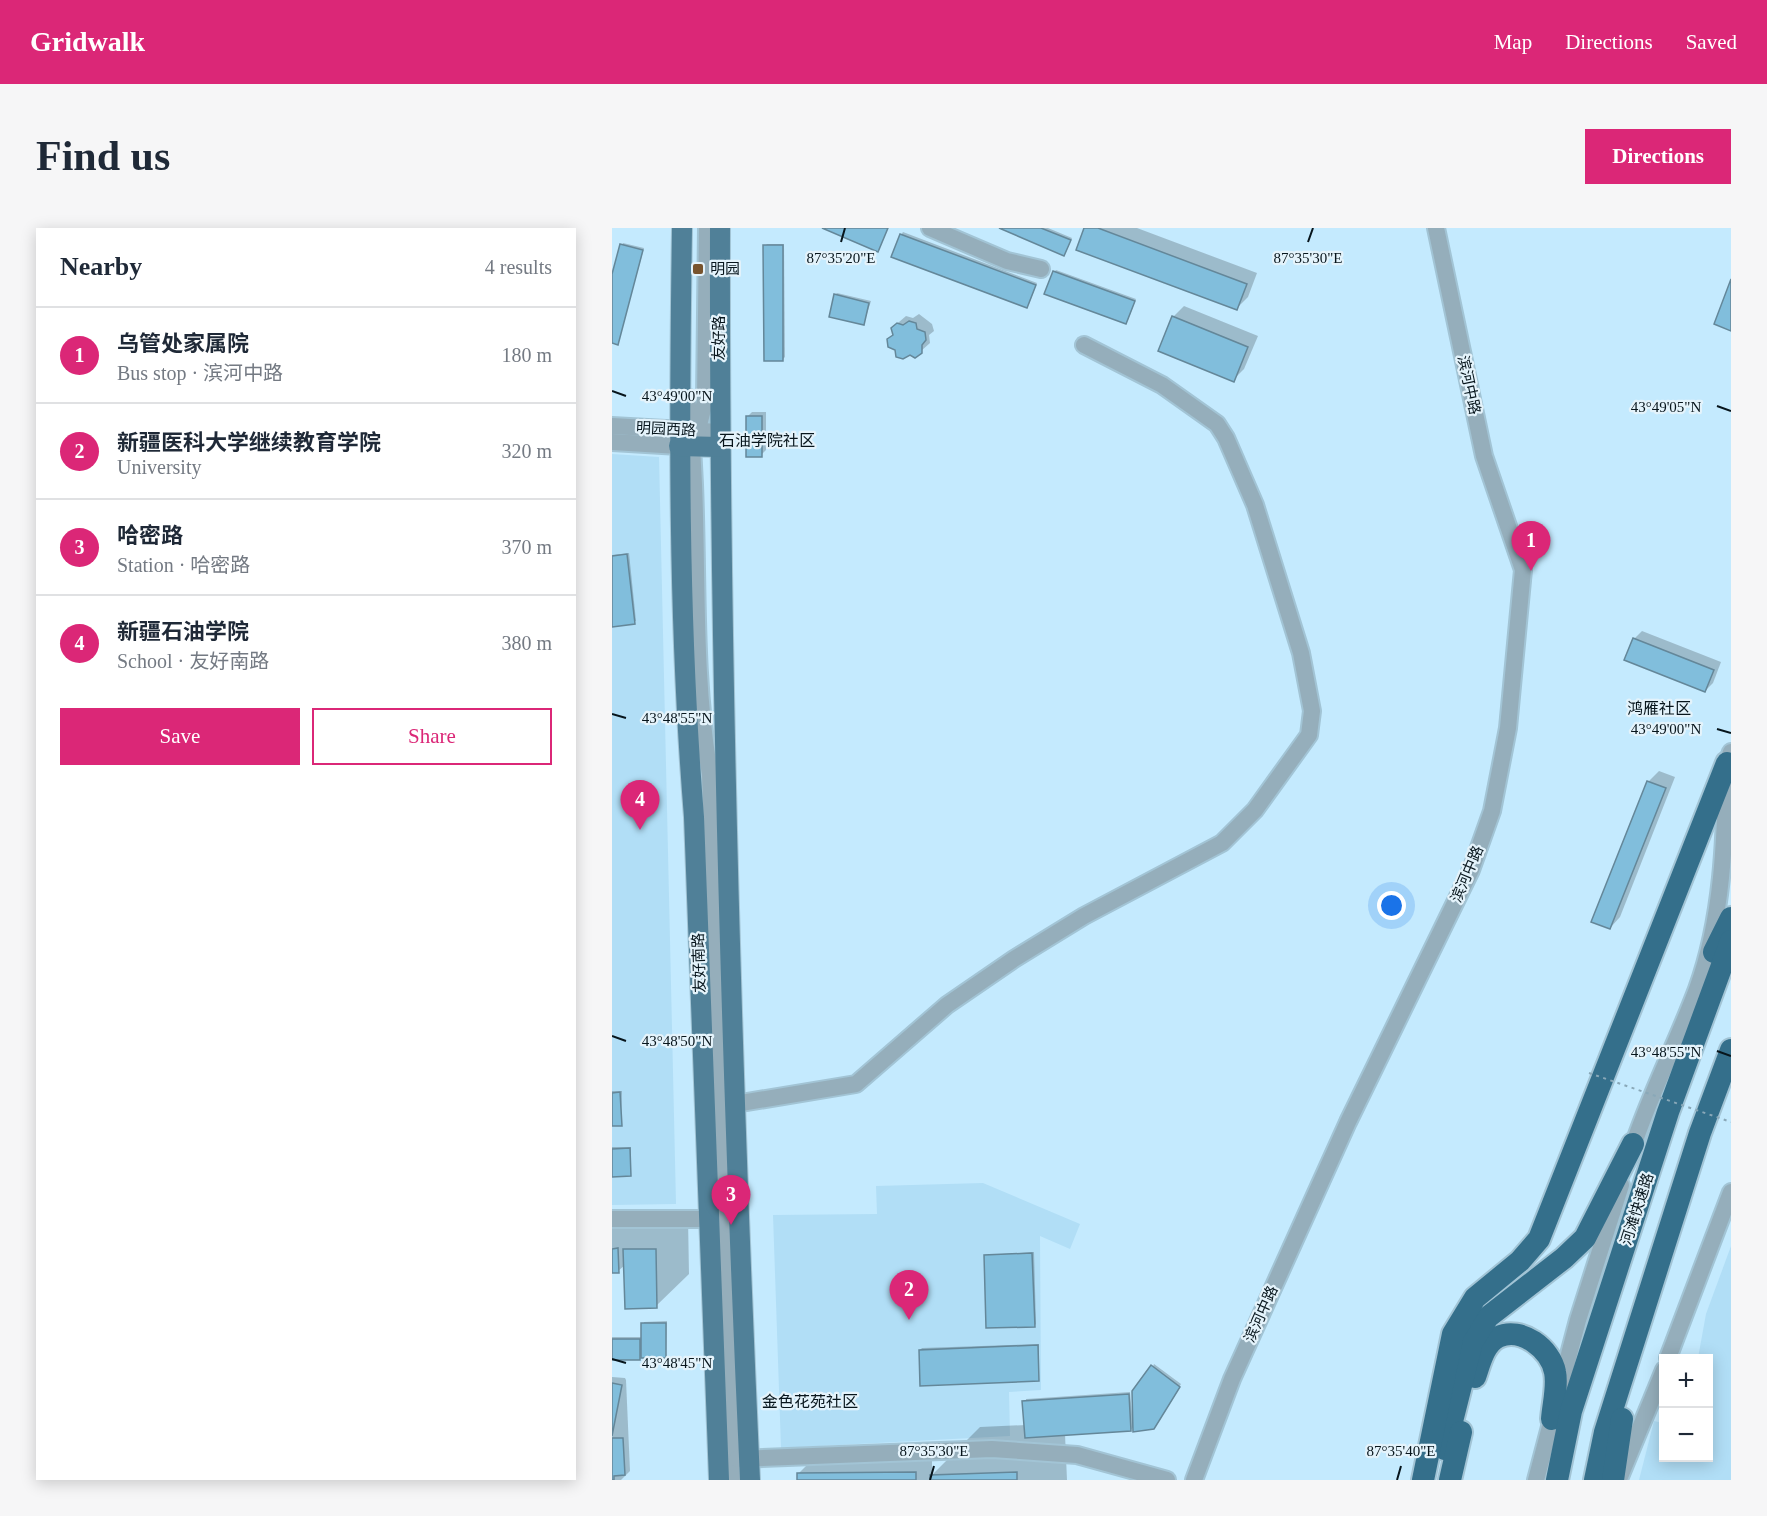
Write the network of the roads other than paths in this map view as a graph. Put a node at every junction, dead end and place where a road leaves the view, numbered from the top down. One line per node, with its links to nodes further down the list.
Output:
1 (682, 228): 10 (main road)
2 (688, 228): 10 (street)
3 (706, 228): 10 (street)
4 (720, 228): 11 (main road, 友好路)
5 (930, 228): 7 (street)
6 (1436, 228): 32 (street, 滨河中路)
7 (1041, 269)
8 (1084, 345): 18 (street)
9 (612, 426): 10 (street, 明园西路)
10 (688, 437): 11 (main road); 12 (street, 明园西路); 22 (main road, 友好南路)
11 (719, 440): 18 (main road, 友好南路)
12 (612, 442)
13 (1729, 758): 16 (street); 33 (highway)
14 (1731, 918): 16 (highway)
15 (1731, 941): 37 (highway, 河滩快速路)
16 (1698, 987): 19 (street)
17 (1731, 1050): 23 (highway)
18 (735, 1104): 22 (main road, 友好南路)
19 (1634, 1144): 26 (highway); 27 (street)
20 (1731, 1192): 24 (street)
21 (612, 1219): 22 (street)
22 (723, 1219): 28 (main road, 友好南路); 28 (main road, 友好南路)
23 (1674, 1220): 38 (highway); 39 (highway)
24 (1670, 1354)
25 (1659, 1382): 40 (street)
26 (1464, 1390): 27 (highway); 34 (highway); 35 (highway)
27 (1552, 1419): 36 (street)
28 (730, 1465): 29 (street); 30 (main road, 友好南路); 31 (street)
29 (732, 1480)
30 (750, 1480)
31 (1167, 1480)
32 (1194, 1480)
33 (1423, 1480)
34 (1438, 1480)
35 (1450, 1480)
36 (1536, 1480)
37 (1557, 1480)
38 (1595, 1480)
39 (1613, 1480)
40 (1619, 1480)

